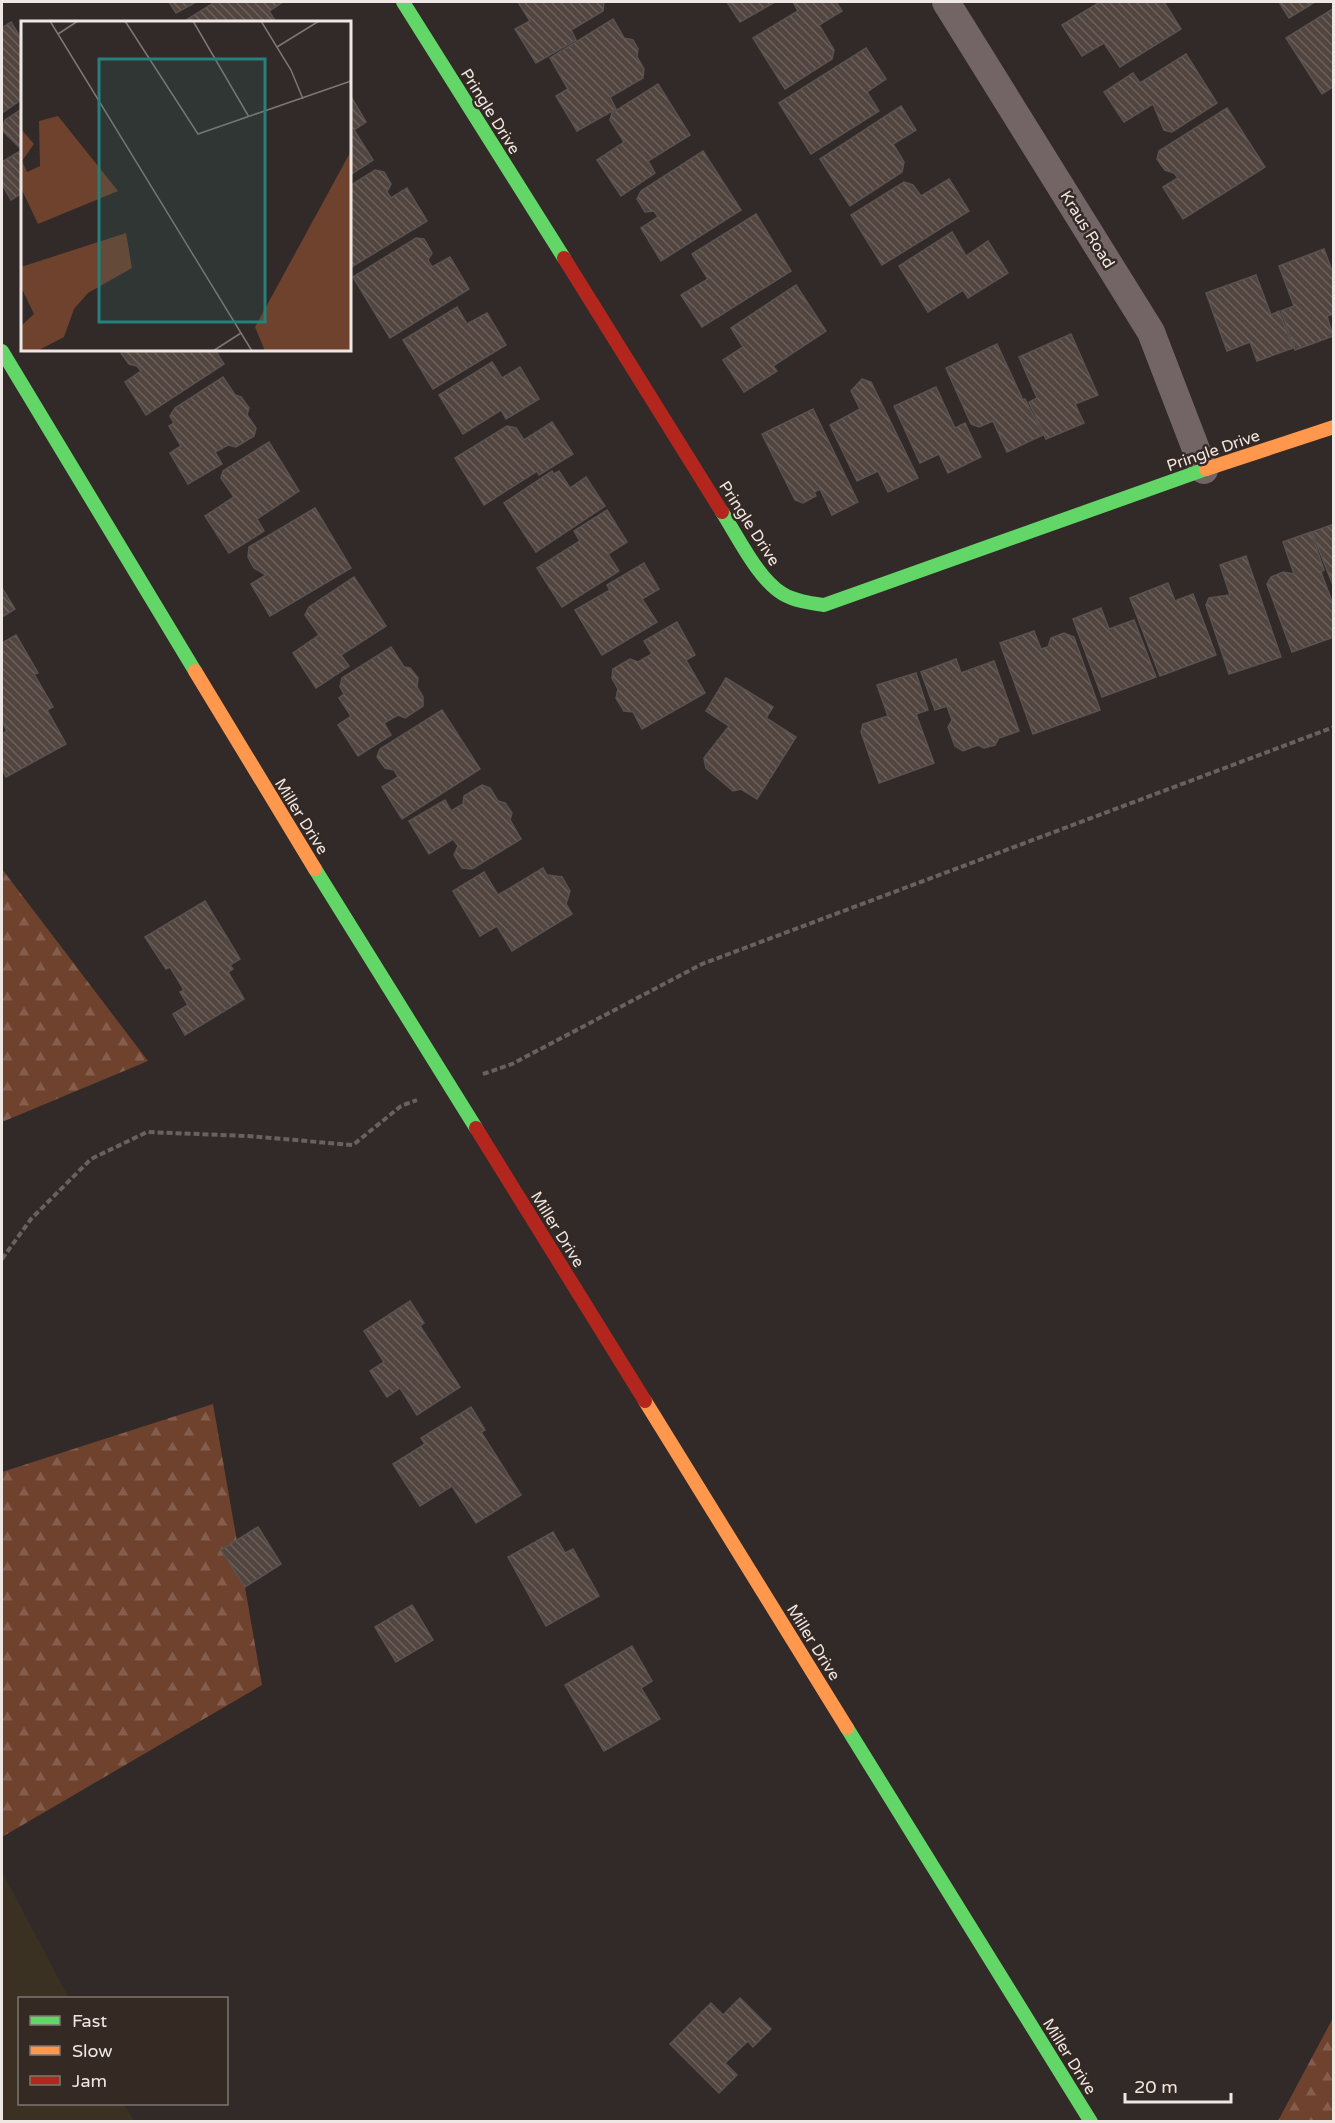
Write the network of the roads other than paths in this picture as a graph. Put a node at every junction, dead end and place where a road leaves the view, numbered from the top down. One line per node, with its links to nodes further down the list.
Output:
1 (403, 2): 5 (street, Pringle Drive)
2 (946, 2): 5 (street, Kraus Road)
3 (2, 351): 6 (street, Miller Drive)
4 (1334, 427): 5 (street, Pringle Drive)
5 (1204, 470)
6 (1091, 2121)

